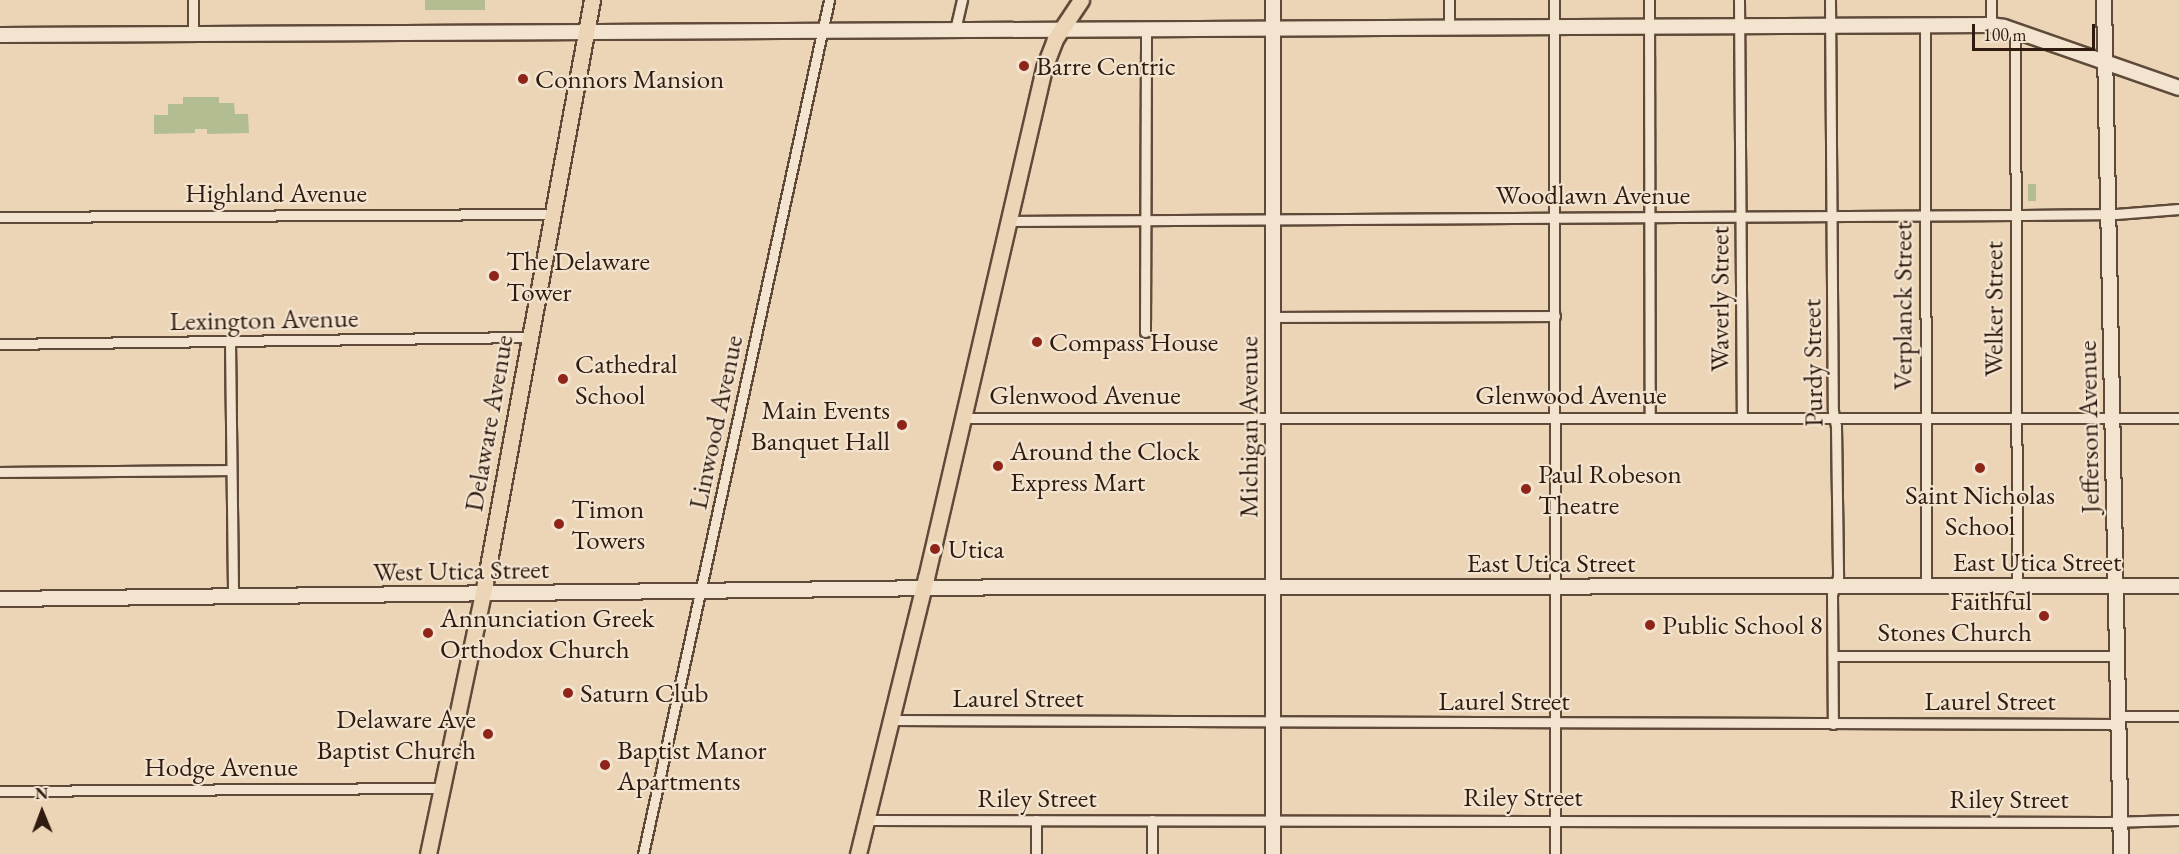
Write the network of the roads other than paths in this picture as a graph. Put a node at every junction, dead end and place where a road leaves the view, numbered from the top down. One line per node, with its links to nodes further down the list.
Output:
1 (193, 0): 28 (street)
2 (592, 0): 27 (main road, Delaware Avenue)
3 (829, 0): 25 (street, Linwood Avenue)
4 (962, 0): 22 (street)
5 (1081, 0): 23 (main road)
6 (1273, 0): 21 (street, Michigan Avenue)
7 (1449, 0): 20 (street)
8 (1554, 0): 18 (street)
9 (1649, 0): 19 (street)
10 (1739, 0): 16 (street, Waverly Street)
11 (1830, 0): 17 (street, Purdy Street)
12 (1991, 0): 15 (street)
13 (2104, 0): 30 (street, Jefferson Avenue)
14 (1925, 25): 15 (street); 17 (street); 37 (street, Verplanck Street)
15 (1991, 25): 26 (street)
16 (1740, 26): 17 (street); 19 (street); 40 (street, Waverly Street)
17 (1831, 26): 36 (street, Purdy Street)
18 (1554, 27): 19 (street); 20 (street); 41 (street)
19 (1649, 27): 39 (street)
20 (1449, 28): 21 (street)
21 (1272, 29): 24 (street); 42 (street, Michigan Avenue)
22 (955, 30): 23 (street); 25 (street)
23 (1060, 30): 24 (street); 44 (main road)
24 (1146, 30): 43 (street)
25 (823, 31): 27 (street); 71 (street, Linwood Avenue)
26 (2015, 31): 30 (street); 35 (street, Welker Street)
27 (587, 32): 28 (street); 33 (main road, Delaware Avenue)
28 (193, 34): 29 (street)
29 (0, 35)
30 (2105, 63): 31 (street); 34 (street, Jefferson Avenue)
31 (2179, 88)
32 (2179, 209): 34 (street, Woodlawn Avenue)
33 (552, 214): 38 (street, Highland Avenue); 48 (main road, Delaware Avenue)
34 (2108, 214): 35 (street, Woodlawn Avenue); 53 (street, Jefferson Avenue)
35 (2016, 215): 37 (street, Woodlawn Avenue); 59 (street, Welker Street)
36 (1832, 216): 37 (street, Woodlawn Avenue); 40 (street, Woodlawn Avenue); 52 (street, Purdy Street)
37 (1924, 216): 58 (street, Verplanck Street)
38 (0, 217)
39 (1650, 217): 40 (street, Woodlawn Avenue); 41 (street, Woodlawn Avenue); 57 (street)
40 (1742, 217): 51 (street, Waverly Street)
41 (1555, 218): 42 (street, Woodlawn Avenue); 45 (street)
42 (1272, 219): 43 (street, Woodlawn Avenue); 46 (street, Michigan Avenue)
43 (1144, 220): 44 (street, Woodlawn Avenue); 47 (street)
44 (1008, 221): 54 (main road)
45 (1555, 316): 46 (street); 56 (street)
46 (1272, 317): 55 (street, Michigan Avenue)
47 (1145, 332)
48 (529, 337): 49 (street, Lexington Avenue); 72 (main road, Delaware Avenue)
49 (230, 342): 50 (street, Lexington Avenue); 61 (street)
50 (0, 344)
51 (1742, 417): 52 (street, Glenwood Avenue); 57 (street, Glenwood Avenue)
52 (1835, 417): 58 (street, Glenwood Avenue); 69 (street, Purdy Street)
53 (2111, 417): 59 (street, Glenwood Avenue); 60 (street, Glenwood Avenue); 63 (street, Jefferson Avenue)
54 (963, 418): 55 (street, Glenwood Avenue); 70 (main road)
55 (1272, 418): 56 (street, Glenwood Avenue); 67 (street, Michigan Avenue)
56 (1555, 418): 57 (street, Glenwood Avenue); 68 (street)
57 (1650, 418)
58 (1925, 418): 59 (street, Glenwood Avenue); 64 (street, Verplanck Street)
59 (2016, 418): 65 (street, Welker Street)
60 (2179, 418)
61 (231, 470): 62 (street); 73 (street)
62 (0, 472)
63 (2115, 585): 65 (street, East Utica Street); 66 (street, East Utica Street); 76 (street, Jefferson Avenue)
64 (1926, 586): 65 (street, East Utica Street); 69 (street, East Utica Street)
65 (2017, 586)
66 (2179, 586)
67 (1272, 587): 68 (street, East Utica Street); 70 (street, East Utica Street); 80 (street, Michigan Avenue)
68 (1556, 587): 69 (street, East Utica Street); 81 (street)
69 (1835, 587): 75 (street, Purdy Street)
70 (923, 588): 71 (street, West Utica Street); 78 (main road)
71 (701, 591): 72 (street, West Utica Street); 93 (street, Linwood Avenue)
72 (483, 594): 73 (street, West Utica Street); 83 (main road, Delaware Avenue)
73 (233, 596): 74 (street, West Utica Street)
74 (0, 599)
75 (1833, 656): 76 (street); 82 (street, Purdy Street)
76 (2115, 656): 79 (street, Jefferson Avenue)
77 (2179, 716): 79 (street, Laurel Street)
78 (891, 720): 80 (street, Laurel Street); 85 (main road)
79 (2117, 720): 82 (street, Laurel Street); 90 (street, Jefferson Avenue)
80 (1272, 722): 81 (street, Laurel Street); 88 (street, Michigan Avenue)
81 (1556, 724): 82 (street, Laurel Street); 89 (street)
82 (1833, 724)
83 (442, 788): 84 (street, Hodge Avenue); 92 (main road, Delaware Avenue)
84 (0, 791)
85 (866, 820): 86 (street, Riley Street); 94 (main road)
86 (1036, 820): 87 (street, Riley Street); 95 (street)
87 (1152, 820): 88 (street, Riley Street); 96 (street)
88 (1272, 820): 89 (street, Riley Street); 97 (street, Michigan Avenue)
89 (1555, 820): 90 (street, Riley Street); 98 (street)
90 (2120, 820): 91 (street, Riley Street); 99 (street, Jefferson Avenue)
91 (2179, 820)
92 (428, 854)
93 (643, 854)
94 (858, 854)
95 (1036, 854)
96 (1152, 854)
97 (1273, 854)
98 (1555, 854)
99 (2121, 854)

